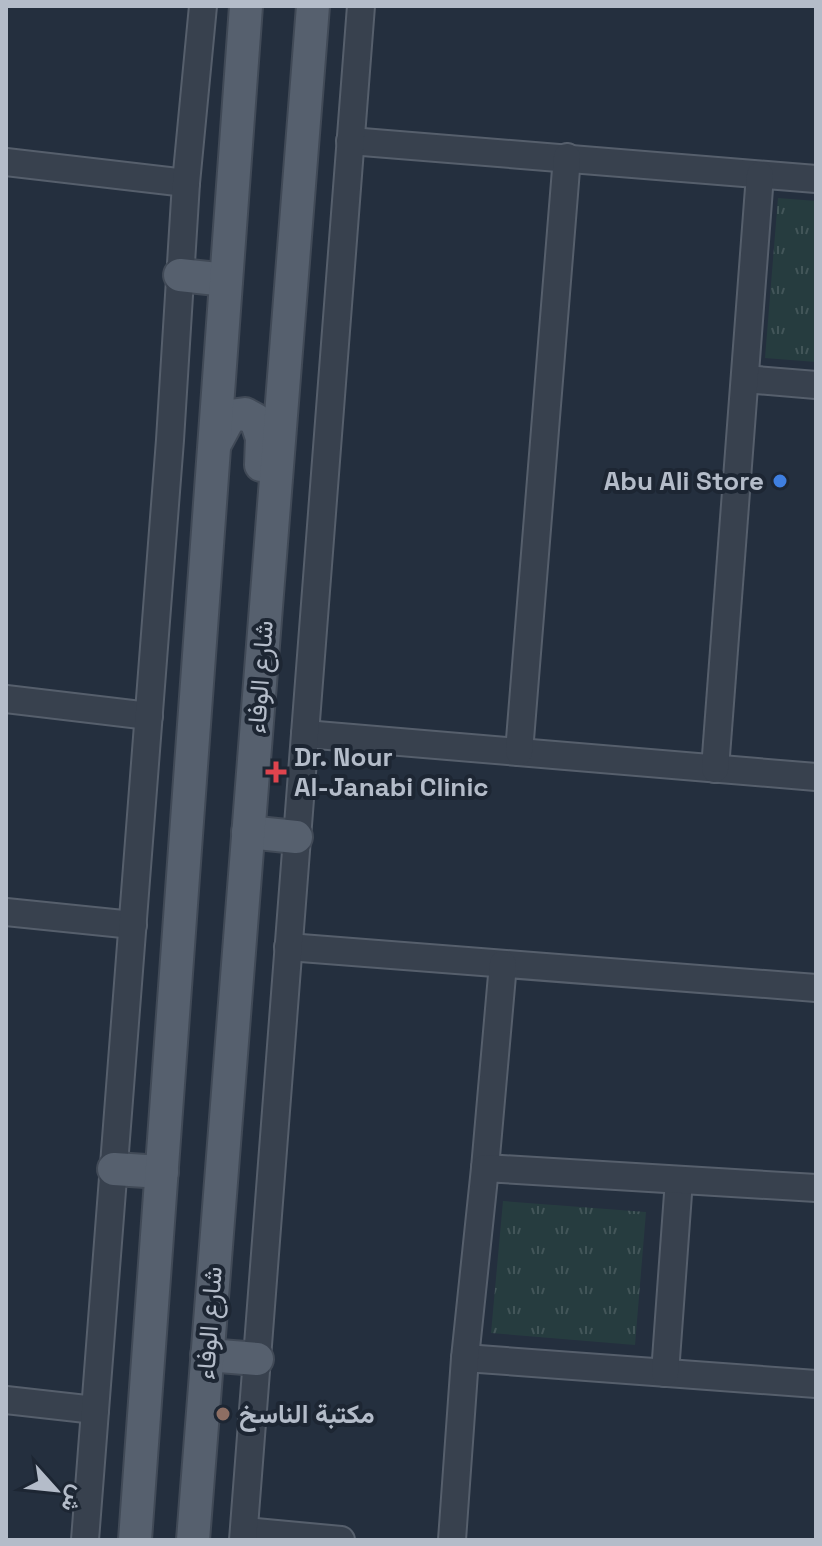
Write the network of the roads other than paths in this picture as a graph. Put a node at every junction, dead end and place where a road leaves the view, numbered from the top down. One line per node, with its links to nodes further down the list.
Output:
1 (203, 6): 12 (street)
2 (246, 6): 14 (main road)
3 (313, 6): 6 (main road, شارع الوفاء)
4 (328, 6): 6 (main road)
5 (361, 6): 7 (street)
6 (309, 44): 18 (main road, شارع الوفاء)
7 (350, 141): 8 (street); 21 (street)
8 (567, 157): 10 (street); 22 (street)
9 (6, 162): 12 (street)
10 (760, 175): 11 (street); 15 (street)
11 (816, 179)
12 (186, 183): 13 (street)
13 (180, 275): 14 (main road); 20 (street)
14 (226, 280): 17 (main road)
15 (745, 379): 16 (street); 23 (street)
16 (816, 385)
17 (216, 442): 18 (main road); 34 (main road)
18 (267, 585): 25 (main road, شارع الوفاء)
19 (6, 699): 20 (street)
20 (149, 716): 28 (street)
21 (305, 734): 22 (street); 26 (street)
22 (519, 752): 23 (street)
23 (715, 769): 24 (street)
24 (816, 777)
25 (248, 832): 26 (main road); 37 (main road, شارع الوفاء)
26 (296, 837): 29 (street)
27 (6, 912): 28 (street)
28 (133, 925): 33 (street)
29 (288, 947): 30 (street); 39 (street)
30 (503, 964): 31 (street); 32 (street)
31 (816, 988)
32 (485, 1168): 35 (street); 38 (street)
33 (114, 1169): 34 (main road); 43 (street)
34 (162, 1172): 46 (main road)
35 (679, 1180): 36 (street); 40 (street)
36 (816, 1188)
37 (207, 1355): 39 (main road); 47 (main road, شارع الوفاء)
38 (465, 1358): 40 (street); 49 (street)
39 (257, 1359): 44 (street)
40 (665, 1373): 41 (street)
41 (816, 1384)
42 (6, 1400): 43 (street)
43 (95, 1410): 45 (street)
44 (243, 1536): 48 (street)
45 (85, 1540)
46 (135, 1540)
47 (193, 1540)
48 (341, 1540)
49 (452, 1540)

